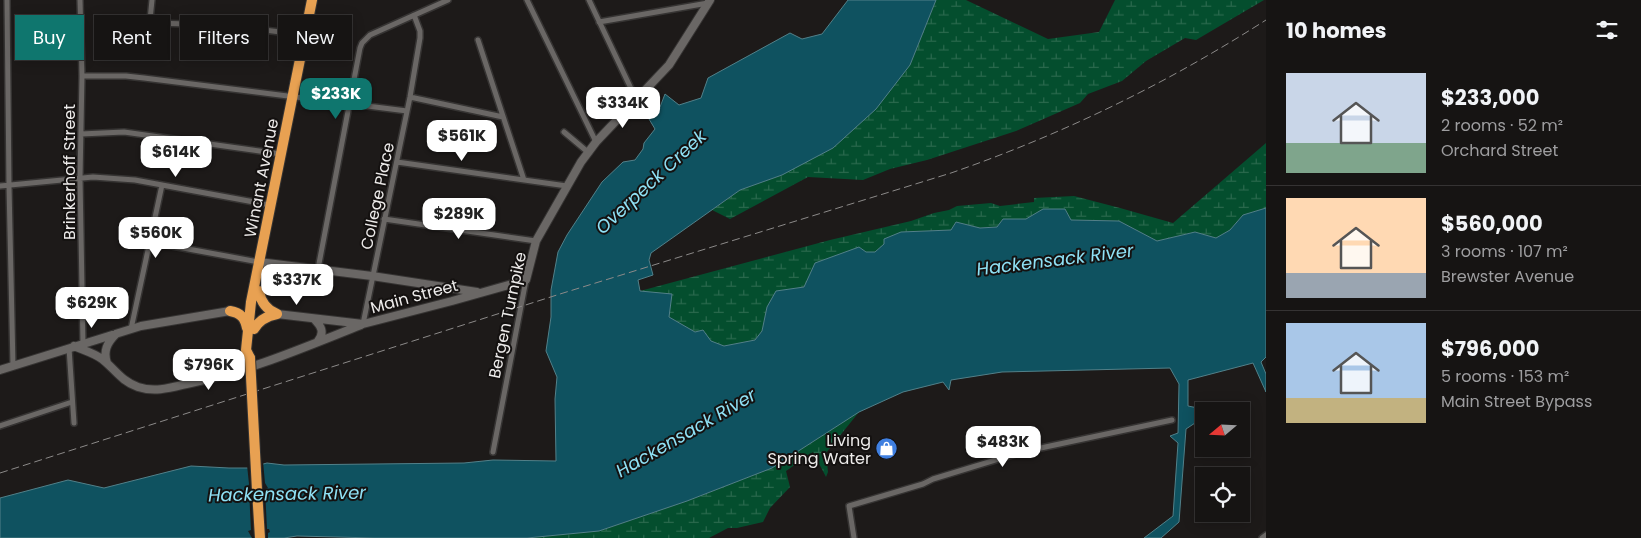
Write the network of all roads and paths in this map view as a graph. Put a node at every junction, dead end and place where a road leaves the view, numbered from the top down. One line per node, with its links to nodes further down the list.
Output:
1 (7, 0): 34 (street)
2 (80, 0): 17 (street, Brinkerhoff Street)
3 (152, 0): 14 (street)
4 (312, 0): 10 (highway)
5 (318, 0): 11 (highway)
6 (448, 0): 12 (street)
7 (527, 0): 26 (street)
8 (589, 0): 13 (street)
9 (709, 2): 13 (street); 20 (street, Bergen Turnpike)
10 (310, 15)
11 (313, 15)
12 (414, 15): 19 (street, College Place); 21 (street)
13 (599, 22): 20 (street)
14 (278, 30)
15 (478, 40): 23 (street)
16 (302, 60): 18 (highway, Winant Avenue)
17 (82, 76): 18 (street); 25 (street, Brinkerhoff Street)
18 (295, 97): 21 (street); 28 (highway, Winant Avenue); 40 (highway, Winant Avenue)
19 (410, 97): 22 (street, College Place); 23 (street)
20 (636, 100): 26 (street, Bergen Turnpike)
21 (349, 104): 22 (street); 41 (street)
22 (407, 111): 29 (street, College Place)
23 (504, 117): 31 (street)
24 (564, 132): 27 (street)
25 (81, 134): 28 (street); 30 (street, Brinkerhoff Street)
26 (596, 142): 27 (street, Bergen Turnpike)
27 (589, 153): 35 (street, Bergen Turnpike)
28 (281, 154): 36 (highway, Winant Avenue)
29 (397, 162): 31 (street); 37 (street, College Place)
30 (80, 178): 32 (street); 34 (street); 56 (street, Brinkerhoff Street)
31 (524, 180): 35 (street)
32 (162, 185): 36 (street); 39 (street)
33 (0, 186): 34 (street)
34 (9, 186): 59 (street)
35 (567, 186): 38 (street, Bergen Turnpike)
36 (270, 205): 40 (highway, Winant Avenue)
37 (384, 219): 38 (street); 42 (street, College Place)
38 (536, 241): 43 (street, Bergen Turnpike)
39 (150, 242): 40 (street); 52 (street)
40 (262, 262): 41 (street); 46 (highway, Winant Avenue)
41 (318, 268): 42 (street)
42 (372, 276): 44 (street); 51 (street, College Place)
43 (526, 280): 45 (street, Main Street); 65 (street, Bergen Turnpike)
44 (447, 288): 45 (street); 47 (street)
45 (479, 293): 47 (street, Main Street)
46 (255, 294): 48 (highway); 49 (highway); 53 (highway, Winant Avenue)
47 (452, 301): 51 (street, Main Street)
48 (230, 311): 52 (street); 53 (highway)
49 (278, 314): 50 (street, Main Street); 53 (highway)
50 (314, 319): 51 (street, Main Street); 55 (street)
51 (363, 324): 55 (street)
52 (131, 329): 54 (street)
53 (250, 329): 67 (highway, Winant Avenue, bridge)
54 (116, 334): 56 (street); 58 (street)
55 (318, 341): 58 (street)
56 (83, 344): 57 (street)
57 (71, 347): 58 (street); 59 (street); 61 (street)
58 (108, 364)
59 (13, 366): 60 (street)
60 (0, 370)
61 (72, 402): 63 (street); 64 (street)
62 (1172, 420): 68 (street)
63 (74, 423)
64 (0, 426)
65 (493, 452)
66 (1266, 535): 69 (street)
67 (260, 538)
68 (854, 538)
69 (1262, 538)

